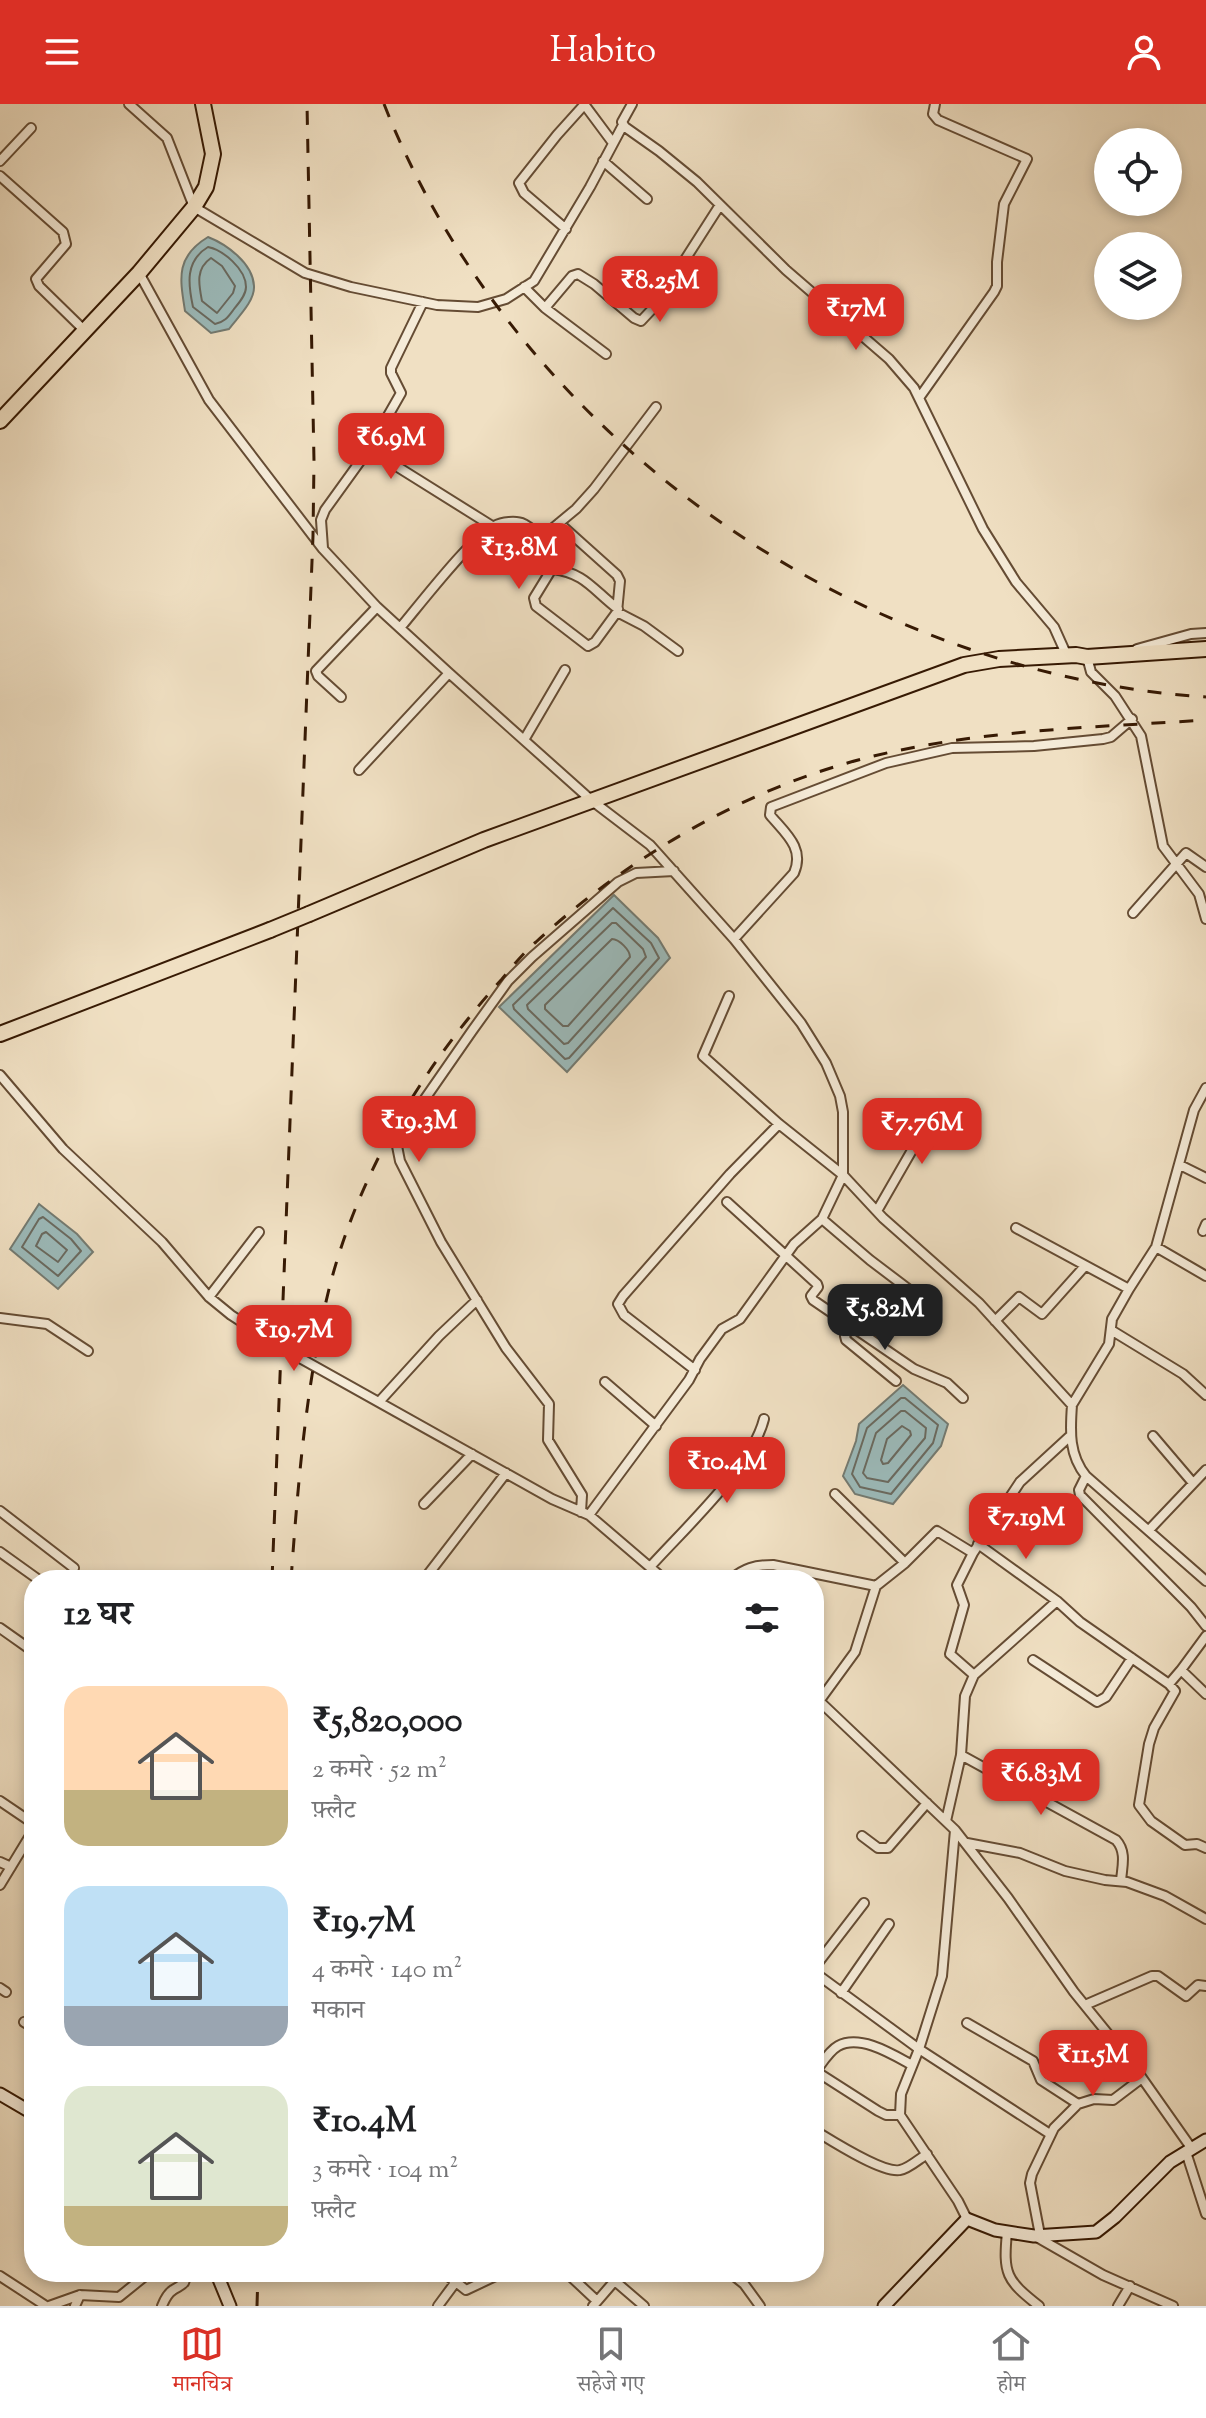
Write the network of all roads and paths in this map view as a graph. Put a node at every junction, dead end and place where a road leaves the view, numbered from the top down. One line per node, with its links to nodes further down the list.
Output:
1 (129, 104): 14 (street)
2 (203, 104): 14 (highway)
3 (632, 104): 6 (street)
4 (935, 104): 22 (street)
5 (584, 105): 8 (street); 15 (street)
6 (623, 125): 8 (street); 13 (street)
7 (31, 128): 9 (street)
8 (613, 143): 10 (street)
9 (0, 161)
10 (603, 161): 12 (street); 15 (street)
11 (0, 176): 20 (street)
12 (647, 199)
13 (720, 205): 19 (street); 22 (street)
14 (194, 207): 16 (highway); 18 (street)
15 (566, 229): 17 (street)
16 (139, 273): 20 (highway); 29 (street)
17 (524, 287): 18 (street); 19 (street)
18 (423, 302): 25 (street)
19 (545, 308): 21 (street)
20 (84, 330): 24 (highway)
21 (606, 354)
22 (919, 398): 38 (street)
23 (656, 407): 26 (street)
24 (0, 421)
25 (369, 449): 27 (street); 29 (street)
26 (559, 523): 28 (street); 32 (street)
27 (492, 526): 28 (street); 33 (street)
28 (541, 538): 30 (street)
29 (323, 549): 31 (street)
30 (553, 569): 32 (street); 32 (street)
31 (377, 607): 33 (street); 42 (street)
32 (617, 610): 36 (street)
33 (400, 628): 41 (street)
34 (1206, 633): 37 (street)
35 (1206, 649): 37 (highway)
36 (678, 651)
37 (1112, 655): 39 (highway)
38 (1067, 656): 39 (highway); 46 (highway)
39 (1087, 657): 43 (street)
40 (565, 670): 44 (street)
41 (449, 673): 44 (street); 45 (street)
42 (341, 697)
43 (1132, 719): 47 (street); 53 (street)
44 (524, 740): 46 (street)
45 (359, 770)
46 (591, 800): 49 (street); 55 (highway, bridge)
47 (1177, 866): 48 (street); 50 (street); 51 (street)
48 (1206, 867)
49 (674, 871): 53 (street); 74 (street)
50 (1204, 907): 52 (street)
51 (1133, 913)
52 (1206, 919)
53 (734, 939): 61 (street)
54 (729, 996): 59 (street)
55 (0, 1034)
56 (0, 1075): 73 (street)
57 (1206, 1088): 60 (street)
58 (938, 1105): 64 (street)
59 (779, 1124): 61 (street); 81 (street)
60 (1180, 1165): 62 (street); 68 (street)
61 (843, 1175): 64 (street); 65 (street)
62 (1206, 1178)
63 (727, 1202): 69 (street)
64 (877, 1211): 77 (street)
65 (822, 1219): 69 (street); 75 (street)
66 (1016, 1228): 70 (street)
67 (259, 1232): 73 (street)
68 (1156, 1247): 71 (street); 72 (street)
69 (785, 1256): 78 (street); 81 (street)
70 (1085, 1266): 72 (street); 77 (street)
71 (1206, 1276)
72 (1129, 1289): 79 (street)
73 (209, 1297): 86 (street)
74 (477, 1300): 86 (street); 100 (street)
75 (936, 1310)
76 (0, 1318): 80 (street)
77 (995, 1321): 87 (street)
78 (851, 1326): 82 (street); 85 (street)
79 (1111, 1330): 84 (street); 87 (street)
80 (88, 1351)
81 (695, 1370): 89 (street)
82 (896, 1381)
83 (605, 1382): 89 (street)
84 (1206, 1395)
85 (963, 1398)
86 (379, 1402): 92 (street)
87 (1072, 1405): 91 (street)
88 (764, 1419): 105 (street)
89 (656, 1426): 100 (street)
90 (1153, 1436): 96 (street)
91 (1069, 1437): 95 (street); 102 (street)
92 (472, 1454): 94 (street); 98 (street)
93 (1206, 1470): 96 (street)
94 (506, 1473): 100 (street); 108 (street)
95 (1086, 1476): 101 (street); 116 (street)
96 (1193, 1483): 101 (street)
97 (835, 1494): 104 (street)
98 (424, 1504)
99 (0, 1511): 106 (street)
100 (585, 1514): 105 (street)
101 (1149, 1530): 113 (street)
102 (975, 1548): 104 (street); 115 (street); 123 (street)
103 (0, 1552): 107 (street)
104 (905, 1563): 114 (street)
105 (650, 1567): 109 (street)
106 (74, 1568)
107 (25, 1570)
108 (431, 1570)
109 (653, 1570)
110 (744, 1570): 111 (street)
111 (798, 1570)
112 (824, 1575): 114 (street)
113 (1206, 1581)
114 (876, 1586): 125 (street)
115 (1057, 1601): 120 (street); 123 (street)
116 (1206, 1626)
117 (0, 1628): 119 (street)
118 (1206, 1636): 122 (street)
119 (24, 1645)
120 (1132, 1658): 121 (street); 124 (street)
121 (1033, 1660)
122 (1181, 1670): 124 (street); 126 (street)
123 (974, 1675): 128 (street)
124 (1169, 1684): 137 (street)
125 (824, 1690)
126 (1206, 1694)
127 (824, 1705): 130 (street)
128 (961, 1755): 132 (street); 140 (street)
129 (0, 1801): 131 (street)
130 (927, 1803): 132 (street); 134 (street)
131 (24, 1819)
132 (946, 1821): 133 (street)
133 (955, 1830): 135 (street); 151 (street)
134 (862, 1836)
135 (967, 1843): 140 (street); 149 (street)
136 (24, 1844): 139 (street)
137 (1206, 1848)
138 (0, 1862): 139 (street)
139 (11, 1867): 141 (street)
140 (1121, 1881): 143 (street)
141 (0, 1885)
142 (864, 1903): 145 (street)
143 (1206, 1919)
144 (889, 1924): 148 (street)
145 (824, 1957)
146 (824, 1979): 148 (street)
147 (1206, 1986): 149 (street)
148 (841, 1993): 151 (street)
149 (1085, 2005): 155 (street)
150 (967, 2023): 157 (street)
151 (919, 2049): 153 (street); 160 (street)
152 (824, 2060): 153 (street)
153 (912, 2065): 159 (street)
154 (824, 2076): 159 (street)
155 (1142, 2078): 157 (street); 163 (street)
156 (0, 2094): 158 (street)
157 (1078, 2104): 160 (street)
158 (24, 2106)
159 (900, 2115): 164 (street)
160 (1050, 2134): 168 (street)
161 (824, 2136): 164 (street)
162 (1206, 2140): 163 (street)
163 (1189, 2151): 165 (street); 168 (street)
164 (927, 2154): 166 (street)
165 (1206, 2214)
166 (967, 2219): 167 (street); 187 (street)
167 (1007, 2232): 168 (street); 188 (street)
168 (1037, 2235): 177 (street)
169 (0, 2276): 180 (street)
170 (138, 2282): 178 (street)
171 (186, 2282): 182 (street)
172 (220, 2282): 183 (street)
173 (485, 2282): 176 (street)
174 (575, 2282): 179 (street)
175 (742, 2282): 186 (street)
176 (455, 2283): 184 (street)
177 (1130, 2286): 189 (street); 190 (street)
178 (80, 2295): 180 (street); 181 (street)
179 (595, 2304): 185 (street)
180 (48, 2306)
181 (75, 2306)
182 (162, 2306)
183 (230, 2306)
184 (438, 2306)
185 (644, 2306)
186 (760, 2306)
187 (884, 2306)
188 (1039, 2306)
189 (1118, 2306)
190 (1173, 2306)

